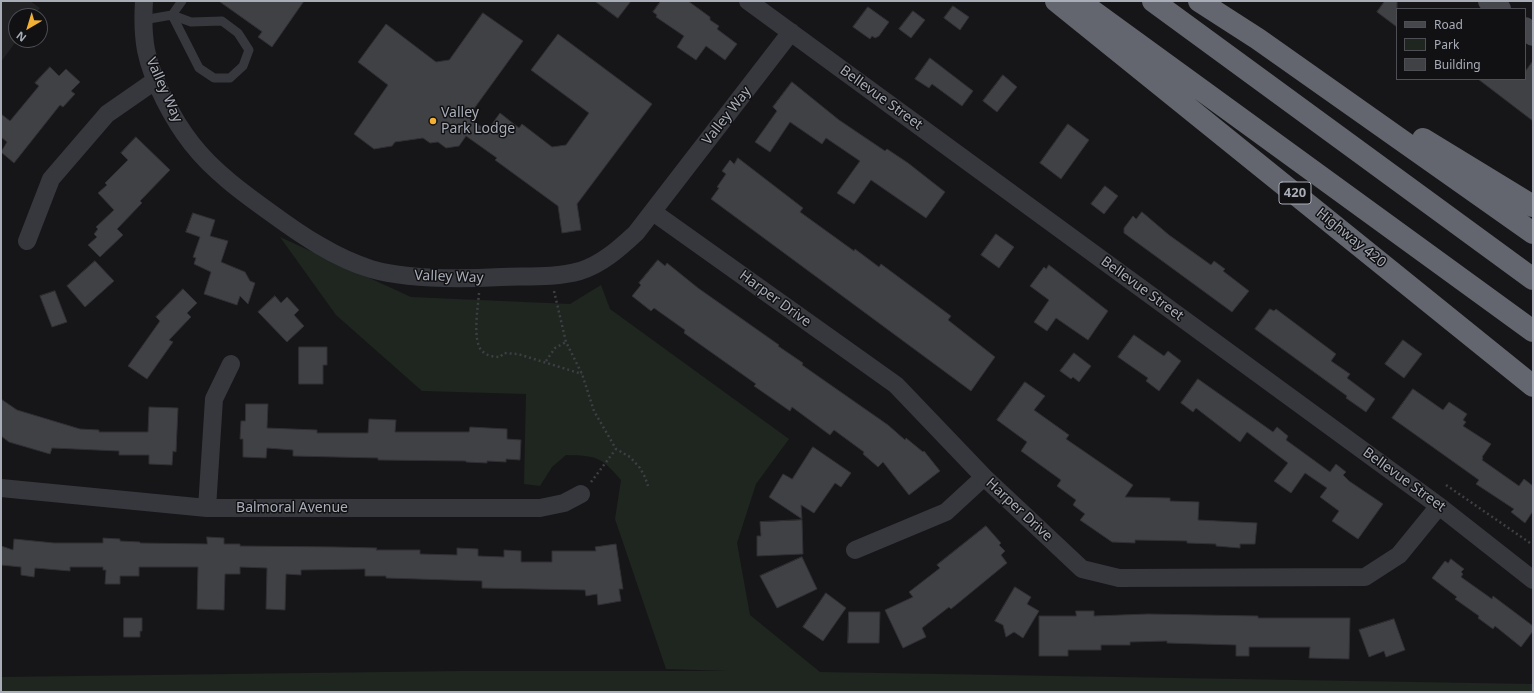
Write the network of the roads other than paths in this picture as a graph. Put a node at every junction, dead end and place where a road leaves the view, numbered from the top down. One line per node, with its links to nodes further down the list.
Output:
1 (144, 1): 11 (street, Valley Way)
2 (182, 1): 10 (lane)
3 (748, 1): 12 (street, Bellevue Street)
4 (1056, 1): 22 (highway, Highway 420 / 420)
5 (1079, 1): 20 (highway)
6 (1153, 1): 19 (highway)
7 (1199, 1): 13 (highway)
8 (1489, 1): 9 (street)
9 (1499, 8)
10 (172, 16): 10 (lane); 11 (lane)
11 (143, 20): 14 (street, Valley Way)
12 (791, 32): 16 (street, Valley Way); 26 (street, Bellevue Street)
13 (1258, 39): 15 (highway); 17 (highway)
14 (156, 80): 16 (street, Valley Way); 18 (street)
15 (1533, 206)
16 (653, 212): 23 (street, Harper Drive)
17 (1533, 233)
18 (27, 241)
19 (1533, 279)
20 (1533, 331)
21 (231, 364): 27 (street)
22 (1533, 386)
23 (984, 477): 26 (street, Harper Drive); 28 (street)
24 (1, 488): 27 (street, Balmoral Avenue)
25 (581, 494): 27 (street, Balmoral Avenue)
26 (1439, 506): 29 (street, Bellevue Street)
27 (206, 508)
28 (855, 550)
29 (1533, 580)

